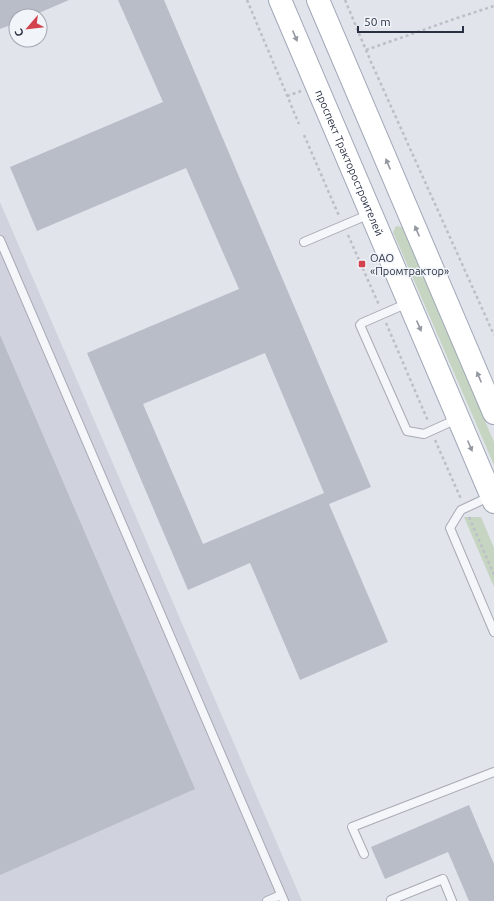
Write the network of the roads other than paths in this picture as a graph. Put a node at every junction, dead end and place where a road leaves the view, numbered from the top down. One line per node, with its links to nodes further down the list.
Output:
1 (280, 0): 4 (main road, проспект Тракторостроителей, one-way to 4)
2 (318, 0): 3 (main road, one-way to 2)
3 (403, 200): 4 (main road); 8 (main road, one-way to 3)
4 (371, 213): 6 (lane); 7 (main road, проспект Тракторостроителей)
5 (0, 240): 14 (lane)
6 (304, 242)
7 (409, 302): 9 (main road, проспект Тракторостроителей, one-way to 9); 9 (lane)
8 (494, 413)
9 (459, 418): 10 (main road, проспект Тракторостроителей, one-way to 10)
10 (493, 499): 11 (lane)
11 (494, 632)
12 (494, 772): 13 (lane)
13 (364, 854)
14 (282, 898): 16 (lane)
15 (391, 900): 17 (lane)
16 (267, 901)
17 (452, 901)

